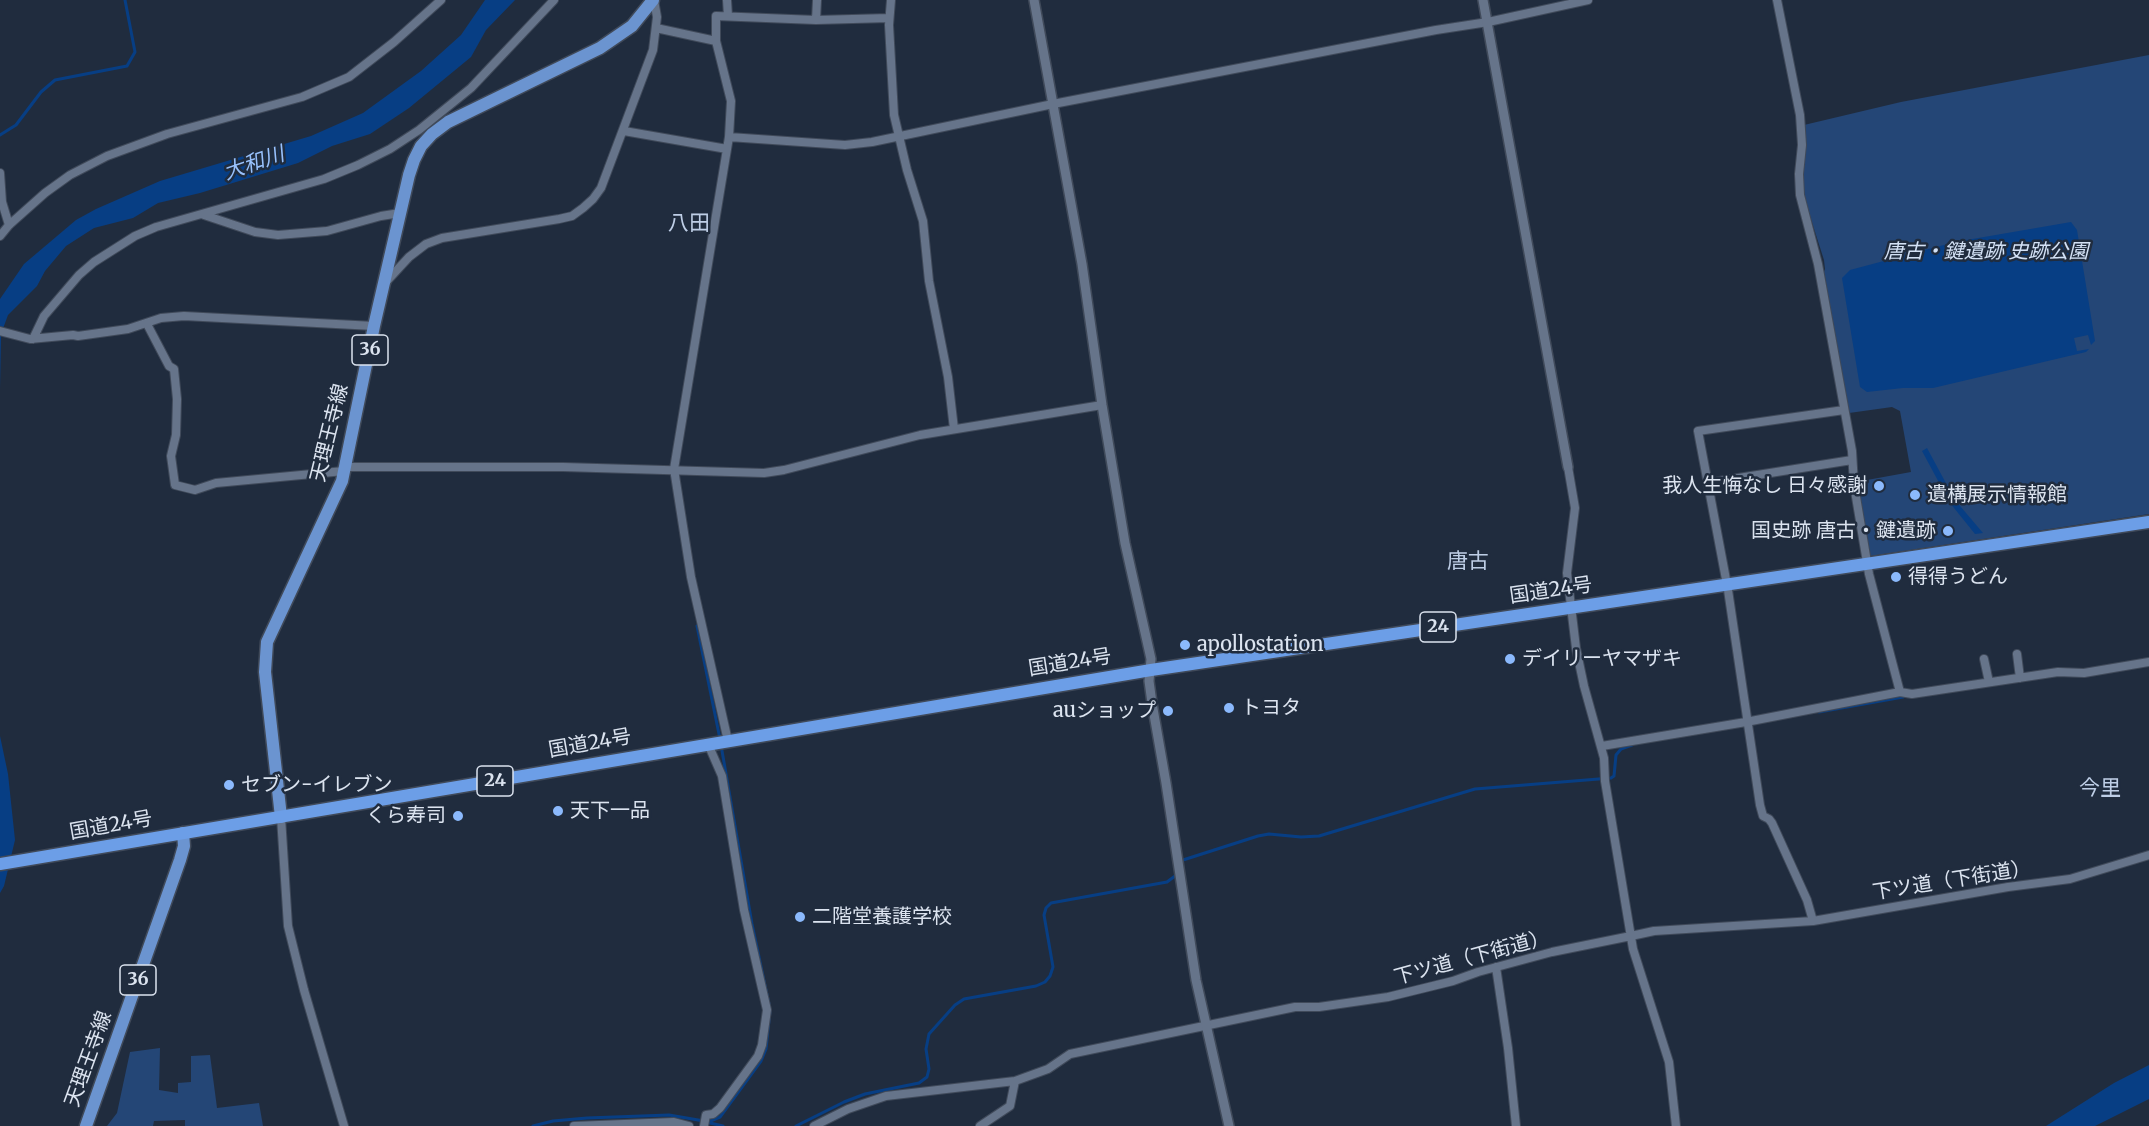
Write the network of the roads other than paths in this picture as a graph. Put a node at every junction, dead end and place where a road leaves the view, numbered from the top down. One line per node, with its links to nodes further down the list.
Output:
1 (441, 0): 25 (street)
2 (554, 0): 24 (street)
3 (653, 0): 15 (street); 23 (main road, 天理王寺線 / 36)
4 (727, 0): 11 (street)
5 (817, 0): 13 (street)
6 (891, 0): 12 (street)
7 (1034, 0): 17 (street)
8 (1483, 0): 14 (street)
9 (1588, 0): 14 (street)
10 (1777, 0): 33 (street)
11 (728, 16): 13 (street); 16 (street)
12 (889, 18): 13 (street); 20 (street)
13 (816, 21)
14 (1488, 22): 17 (street); 36 (street)
15 (656, 28): 16 (street); 18 (street)
16 (716, 41): 19 (street)
17 (1053, 104): 20 (street); 32 (street)
18 (624, 131): 21 (street); 27 (street)
19 (729, 137): 20 (street); 21 (street)
20 (898, 137): 34 (street)
21 (727, 149): 38 (street)
22 (0, 173): 25 (street)
23 (400, 213): 24 (street); 27 (main road, 天理王寺線 / 36)
24 (204, 214): 31 (street)
25 (9, 225): 26 (street)
26 (0, 236)
27 (384, 284): 29 (main road, 天理王寺線 / 36)
28 (147, 324): 29 (street); 31 (street); 37 (street)
29 (374, 326): 37 (main road, 天理王寺線 / 36)
30 (0, 331): 31 (street)
31 (32, 339)
32 (1102, 405): 34 (street); 47 (street)
33 (1844, 410): 35 (street); 39 (street)
34 (954, 429): 38 (street)
35 (1852, 460): 39 (street); 41 (street)
36 (1568, 467): 43 (street)
37 (345, 469): 38 (street); 55 (main road, 天理王寺線 / 36)
38 (674, 469): 52 (street)
39 (1707, 483): 42 (street)
40 (2149, 522): 41 (highway, 国道24号 / 24)
41 (1868, 565): 42 (highway, 国道24号 / 24); 50 (street)
42 (1726, 584): 43 (highway, 国道24号 / 24); 51 (street)
43 (1570, 608): 47 (highway, 国道24号 / 24); 54 (street)
44 (2017, 654): 48 (street)
45 (1984, 659): 49 (street)
46 (2149, 663): 48 (street)
47 (1151, 670): 52 (highway, 国道24号 / 24); 62 (street)
48 (2020, 678): 49 (street)
49 (1989, 682): 50 (street)
50 (1899, 692): 51 (street)
51 (1747, 725): 54 (street); 59 (street)
52 (728, 741): 53 (highway, 国道24号 / 24)
53 (708, 744): 55 (highway, 国道24号 / 24); 69 (street)
54 (1602, 746): 60 (street)
55 (281, 817): 56 (highway, 国道24号 / 24); 65 (street)
56 (183, 833): 58 (highway, 国道24号 / 24); 64 (main road, 天理王寺線 / 36)
57 (2149, 855): 59 (street, 下ツ道（下街道）)
58 (0, 864)
59 (1812, 921): 60 (street, 下ツ道（下街道）)
60 (1630, 936): 61 (street, 下ツ道（下街道）); 74 (street)
61 (1496, 967): 62 (street, 下ツ道（下街道）); 73 (street)
62 (1204, 1026): 63 (street, 下ツ道（下街道）); 72 (street)
63 (1015, 1081): 70 (street, 下ツ道（下街道）); 71 (street)
64 (86, 1126)
65 (344, 1126)
66 (574, 1126): 67 (street)
67 (625, 1126): 68 (street)
68 (689, 1126)
69 (704, 1126)
70 (814, 1126)
71 (980, 1126)
72 (1228, 1126)
73 (1516, 1126)
74 (1676, 1126)

